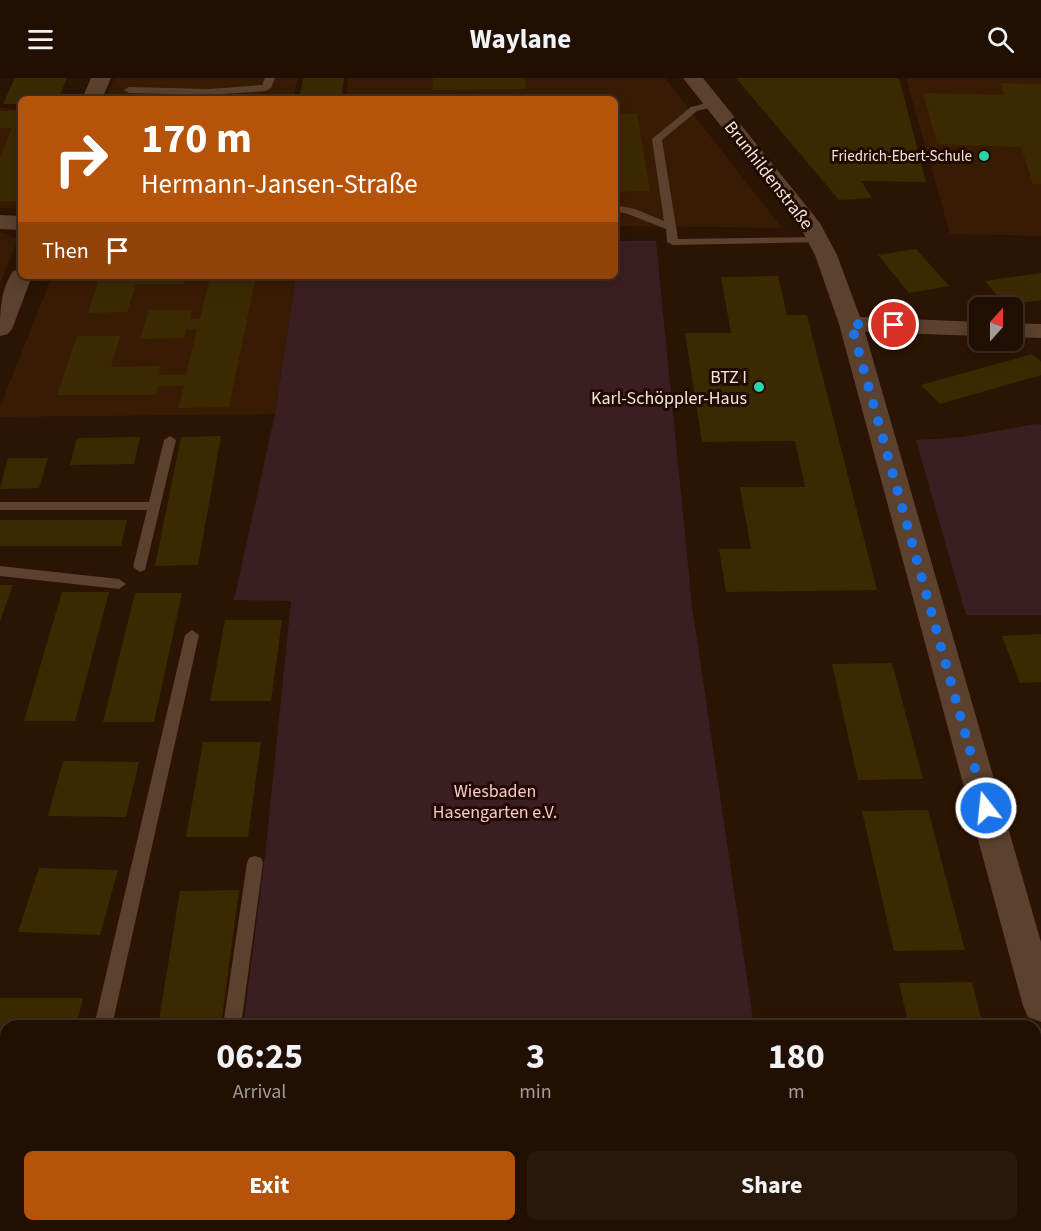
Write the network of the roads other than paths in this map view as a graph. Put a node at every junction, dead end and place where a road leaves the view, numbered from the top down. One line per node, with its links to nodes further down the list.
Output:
1 (100, 78): 5 (street)
2 (270, 78): 4 (lane)
3 (693, 78): 6 (street, Brunhildenstraße)
4 (129, 90)
5 (93, 96)
6 (714, 104): 10 (lane); 11 (street, Brunhildenstraße)
7 (618, 209): 10 (lane)
8 (0, 222): 9 (street)
9 (18, 223)
10 (670, 227): 11 (lane)
11 (819, 240): 14 (street, Brunhildenstraße)
12 (20, 279): 13 (street)
13 (2, 321)
14 (851, 324): 15 (street); 26 (street, Brunhildenstraße)
15 (969, 329)
16 (1023, 330): 17 (street)
17 (1041, 331)
18 (170, 440): 20 (lane)
19 (0, 506): 20 (lane)
20 (153, 506): 21 (lane)
21 (140, 567)
22 (0, 571): 23 (lane)
23 (119, 584)
24 (192, 635): 27 (lane)
25 (255, 863): 28 (lane)
26 (1041, 1006)
27 (104, 1020)
28 (233, 1020)

